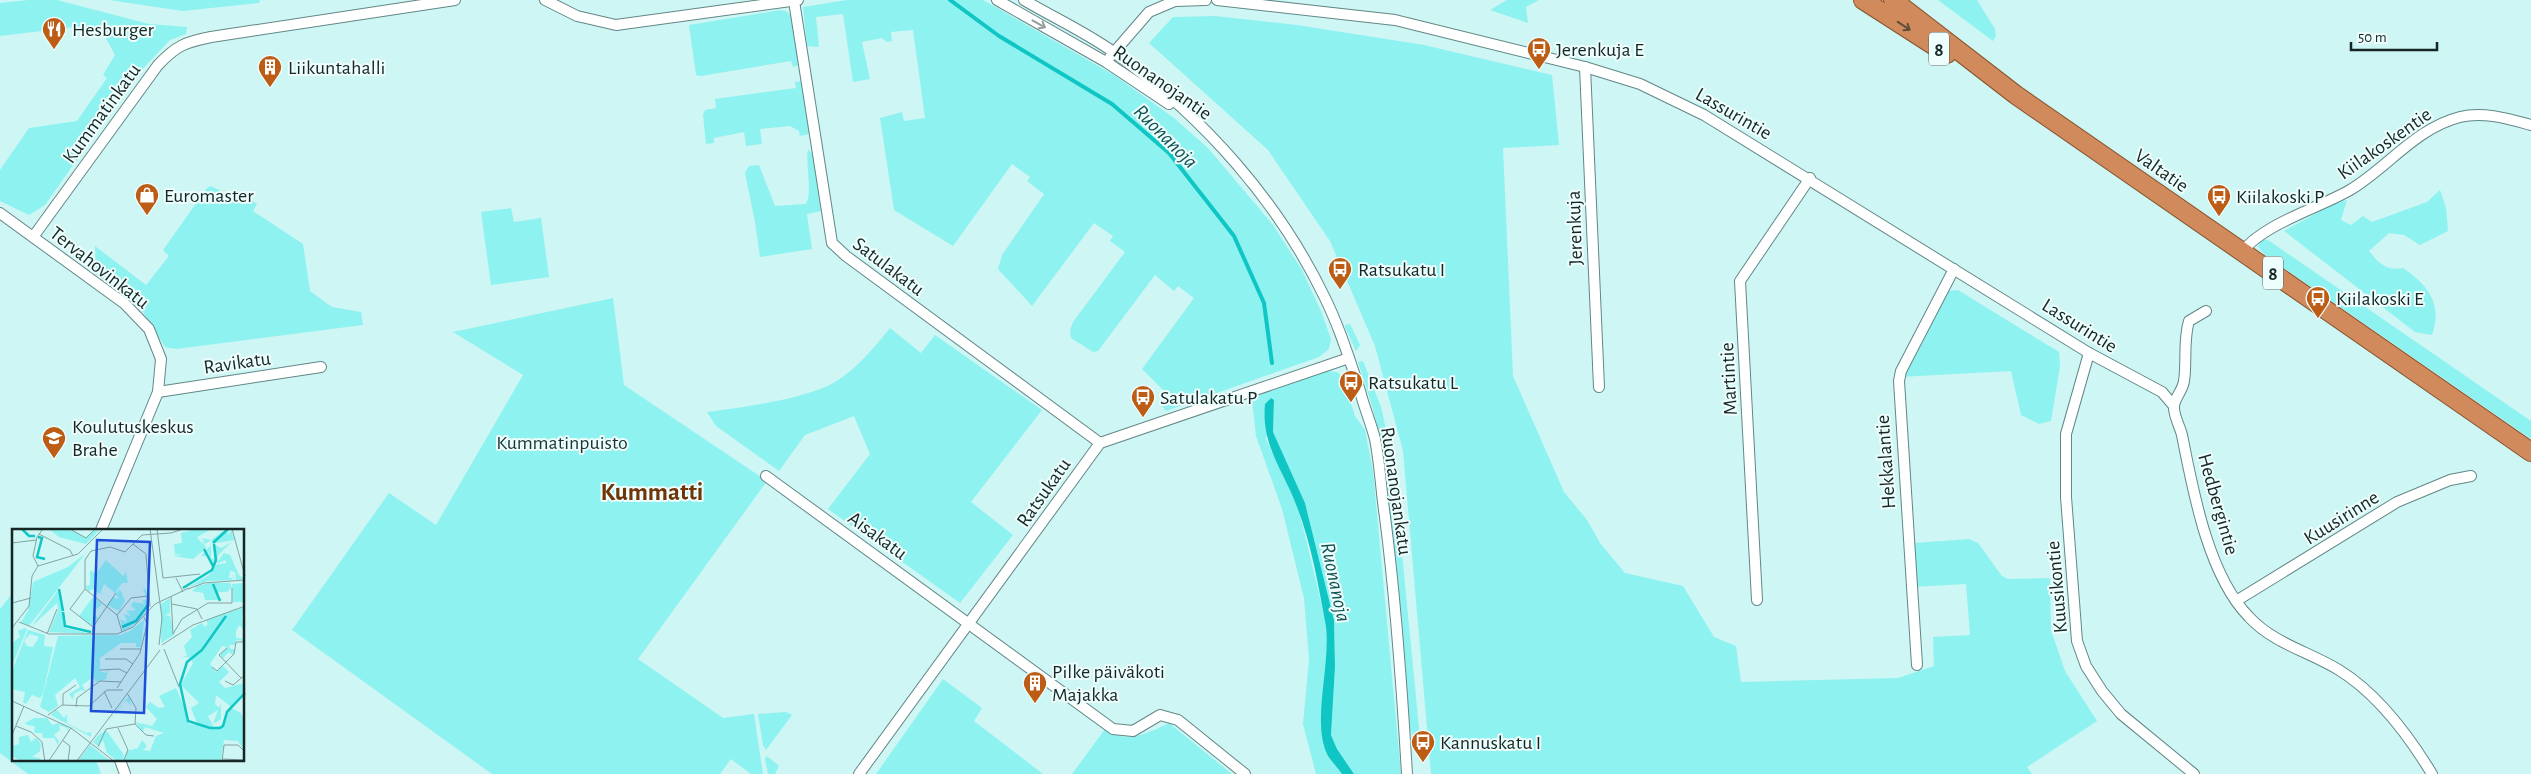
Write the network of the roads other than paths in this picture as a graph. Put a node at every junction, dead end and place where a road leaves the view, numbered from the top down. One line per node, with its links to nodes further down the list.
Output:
1 (454, 0): 18 (street, Kummatinkatu)
2 (545, 0): 3 (street)
3 (796, 0): 28 (street, Satulakatu)
4 (997, 0): 11 (street, Ruonanojantie, one-way to 11)
5 (1024, 0): 10 (street, Ruonanojantie)
6 (1206, 0): 10 (street)
7 (1217, 0): 12 (street, Lassurintie)
8 (1863, 0): 13 (highway, Valtatie / 8, one-way to 13)
9 (1894, 0): 13 (highway, Valtatie / 8)
10 (1113, 52): 11 (street); 15 (street, Ruonanojantie)
11 (1106, 62): 15 (street, Ruonanojantie)
12 (1585, 67): 16 (street, Lassurintie); 25 (street, Jerenkuja)
13 (2016, 95): 19 (highway, Valtatie / 8)
14 (2531, 125): 19 (street, Kiilakoskentie)
15 (1211, 137): 23 (street, Ruonanojankatu)
16 (1810, 178): 20 (street, Lassurintie); 33 (street, Martintie)
17 (0, 213): 18 (street, Tervahovinkatu)
18 (33, 237): 26 (street, Tervahovinkatu)
19 (2242, 252): 29 (highway, Valtatie / 8)
20 (1954, 269): 22 (street, Lassurintie); 36 (street, Hekkalantie)
21 (2206, 311): 27 (street)
22 (2089, 353): 27 (street, Lassurintie); 42 (street, Kuusikontie)
23 (1349, 358): 28 (street); 41 (street, Ruonanojankatu)
24 (321, 367): 26 (street, Ravikatu)
25 (1599, 386)
26 (158, 392): 32 (street, Tervahovinkatu)
27 (2174, 406): 34 (street, Hedbergintie)
28 (1100, 443): 35 (street, Ratsukatu)
29 (2531, 452)
30 (766, 476): 35 (street, Aisakatu)
31 (2471, 476): 34 (street, Kuusirinne)
32 (101, 529)
33 (1758, 600)
34 (2236, 601): 43 (street, Hedbergintie)
35 (970, 623): 39 (street, Ratsukatu); 40 (street, Aisakatu)
36 (1917, 665)
37 (121, 762): 38 (street)
38 (125, 774)
39 (859, 774)
40 (1245, 774)
41 (1407, 774)
42 (2194, 774)
43 (2432, 774)

